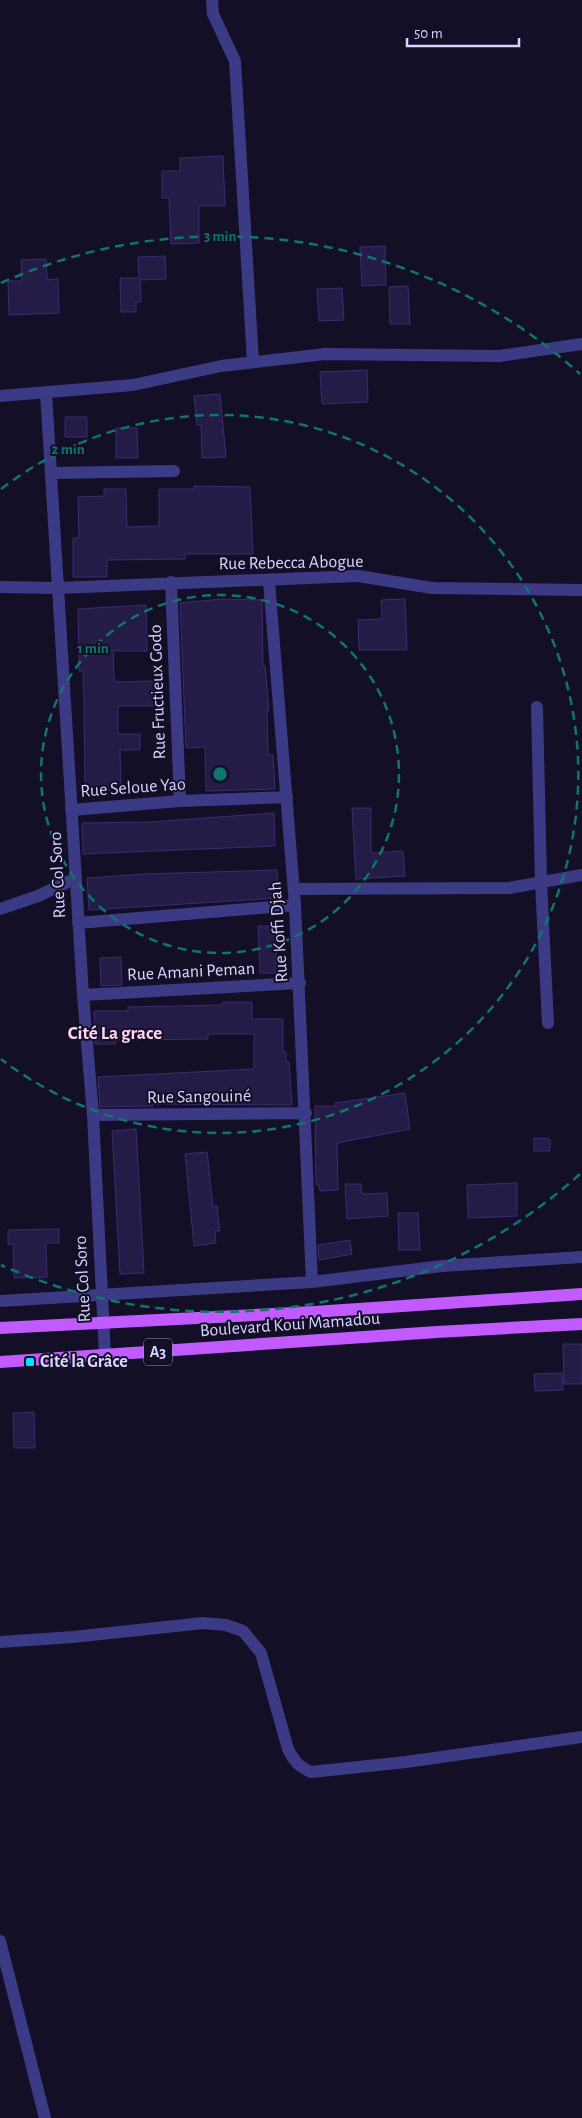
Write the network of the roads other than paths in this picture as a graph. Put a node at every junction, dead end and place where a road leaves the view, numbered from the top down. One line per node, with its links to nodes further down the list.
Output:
1 (212, 0): 3 (street)
2 (582, 344): 3 (street)
3 (253, 362): 4 (street)
4 (46, 393): 5 (street); 7 (street, Rue Col Soro)
5 (0, 396)
6 (174, 471): 7 (street)
7 (50, 473): 11 (street, Rue Col Soro)
8 (269, 581): 9 (street, Rue Rebecca Abogue); 12 (street, Rue Rebecca Abogue); 14 (street, Rue Koffi Djah)
9 (170, 582): 11 (street, Rue Rebecca Abogue); 15 (street, Rue Fructieux Godo)
10 (0, 587): 11 (street, Rue Rebecca Abogue)
11 (58, 588): 16 (street, Rue Col Soro)
12 (582, 590)
13 (537, 708): 19 (street)
14 (287, 798): 15 (street, Rue Seloue Yao); 20 (street, Rue Koffi Djah)
15 (180, 801): 16 (street, Rue Seloue Yao)
16 (71, 810): 18 (street, Rue Col Soro)
17 (582, 875): 19 (street)
18 (76, 878): 22 (street); 23 (street, Rue Col Soro)
19 (541, 882): 20 (street); 26 (street)
20 (294, 889): 21 (street, Rue Koffi Djah)
21 (296, 905): 23 (street); 24 (street, Rue Koffi Djah)
22 (0, 909)
23 (78, 923): 25 (street, Rue Col Soro)
24 (300, 983): 25 (street, Rue Amani Peman); 27 (street, Rue Koffi Djah)
25 (83, 995): 28 (street, Rue Col Soro)
26 (548, 1024)
27 (306, 1114): 28 (street, Rue Sangouiné); 30 (street, Rue Koffi Djah)
28 (93, 1116): 31 (street, Rue Col Soro)
29 (582, 1257): 30 (street)
30 (312, 1282): 31 (street)
31 (101, 1293): 33 (street); 34 (street, Rue Col Soro)
32 (582, 1294): 34 (main road, Boulevard Koui Mamadou / A3)
33 (0, 1301)
34 (103, 1323): 36 (main road, Boulevard Koui Mamadou / A3); 37 (street, Rue Col Soro)
35 (582, 1324): 37 (main road, Boulevard Koui Mamadou / A3)
36 (0, 1328)
37 (105, 1355): 38 (main road, Boulevard Koui Mamadou / A3)
38 (0, 1362)
39 (0, 1642): 40 (street)
40 (582, 1737)
41 (0, 1941): 42 (street)
42 (45, 2118)

